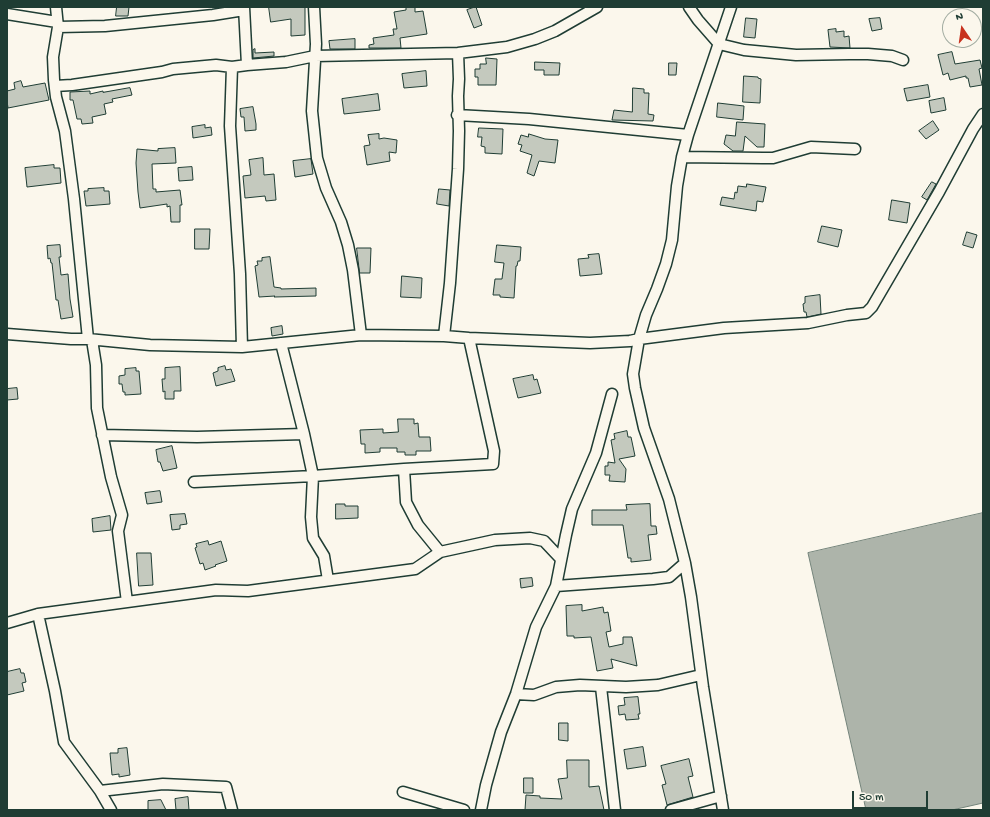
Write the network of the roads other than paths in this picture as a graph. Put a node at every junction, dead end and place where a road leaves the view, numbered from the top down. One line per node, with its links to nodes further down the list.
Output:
1 (56, 7): 8 (street)
2 (314, 7): 11 (street)
3 (597, 7): 10 (street)
4 (688, 7): 9 (street)
5 (731, 7): 9 (street)
6 (244, 9): 8 (street); 13 (street)
7 (7, 14): 8 (street)
8 (58, 24): 15 (street)
9 (719, 44): 12 (street); 18 (street)
10 (458, 53): 11 (street); 17 (street)
11 (315, 56): 13 (street); 22 (street)
12 (903, 60)
13 (246, 65): 14 (street)
14 (232, 67): 15 (street); 28 (street)
15 (55, 86): 26 (street)
16 (983, 114): 25 (street)
17 (457, 115): 18 (street); 23 (street)
18 (688, 135): 20 (street)
19 (855, 149): 20 (street)
20 (682, 157): 25 (street)
21 (7, 334): 26 (street)
22 (361, 335): 23 (street); 27 (street)
23 (444, 336): 24 (street)
24 (469, 338): 25 (street); 32 (street)
25 (639, 338): 37 (street)
26 (90, 339): 28 (street); 31 (street)
27 (281, 343): 28 (street); 30 (street)
28 (242, 347)
29 (612, 394): 36 (street)
30 (304, 434): 31 (street); 33 (street)
31 (102, 435): 40 (street)
32 (404, 469): 33 (street); 35 (street)
33 (313, 476): 34 (street); 38 (street)
34 (194, 482)
35 (440, 552): 36 (street); 38 (street)
36 (562, 559): 39 (street)
37 (685, 563): 39 (street); 43 (street)
38 (328, 580): 40 (street)
39 (556, 586): 45 (street)
40 (127, 602): 41 (street)
41 (38, 614): 42 (street); 46 (street)
42 (7, 623)
43 (701, 675): 44 (street); 48 (street)
44 (602, 686): 45 (street); 53 (street)
45 (516, 694): 52 (street)
46 (100, 791): 49 (street); 50 (street)
47 (403, 792): 51 (street)
48 (721, 796): 54 (street); 55 (street)
49 (111, 810)
50 (232, 810)
51 (464, 810)
52 (481, 810)
53 (614, 810)
54 (671, 810)
55 (723, 810)

